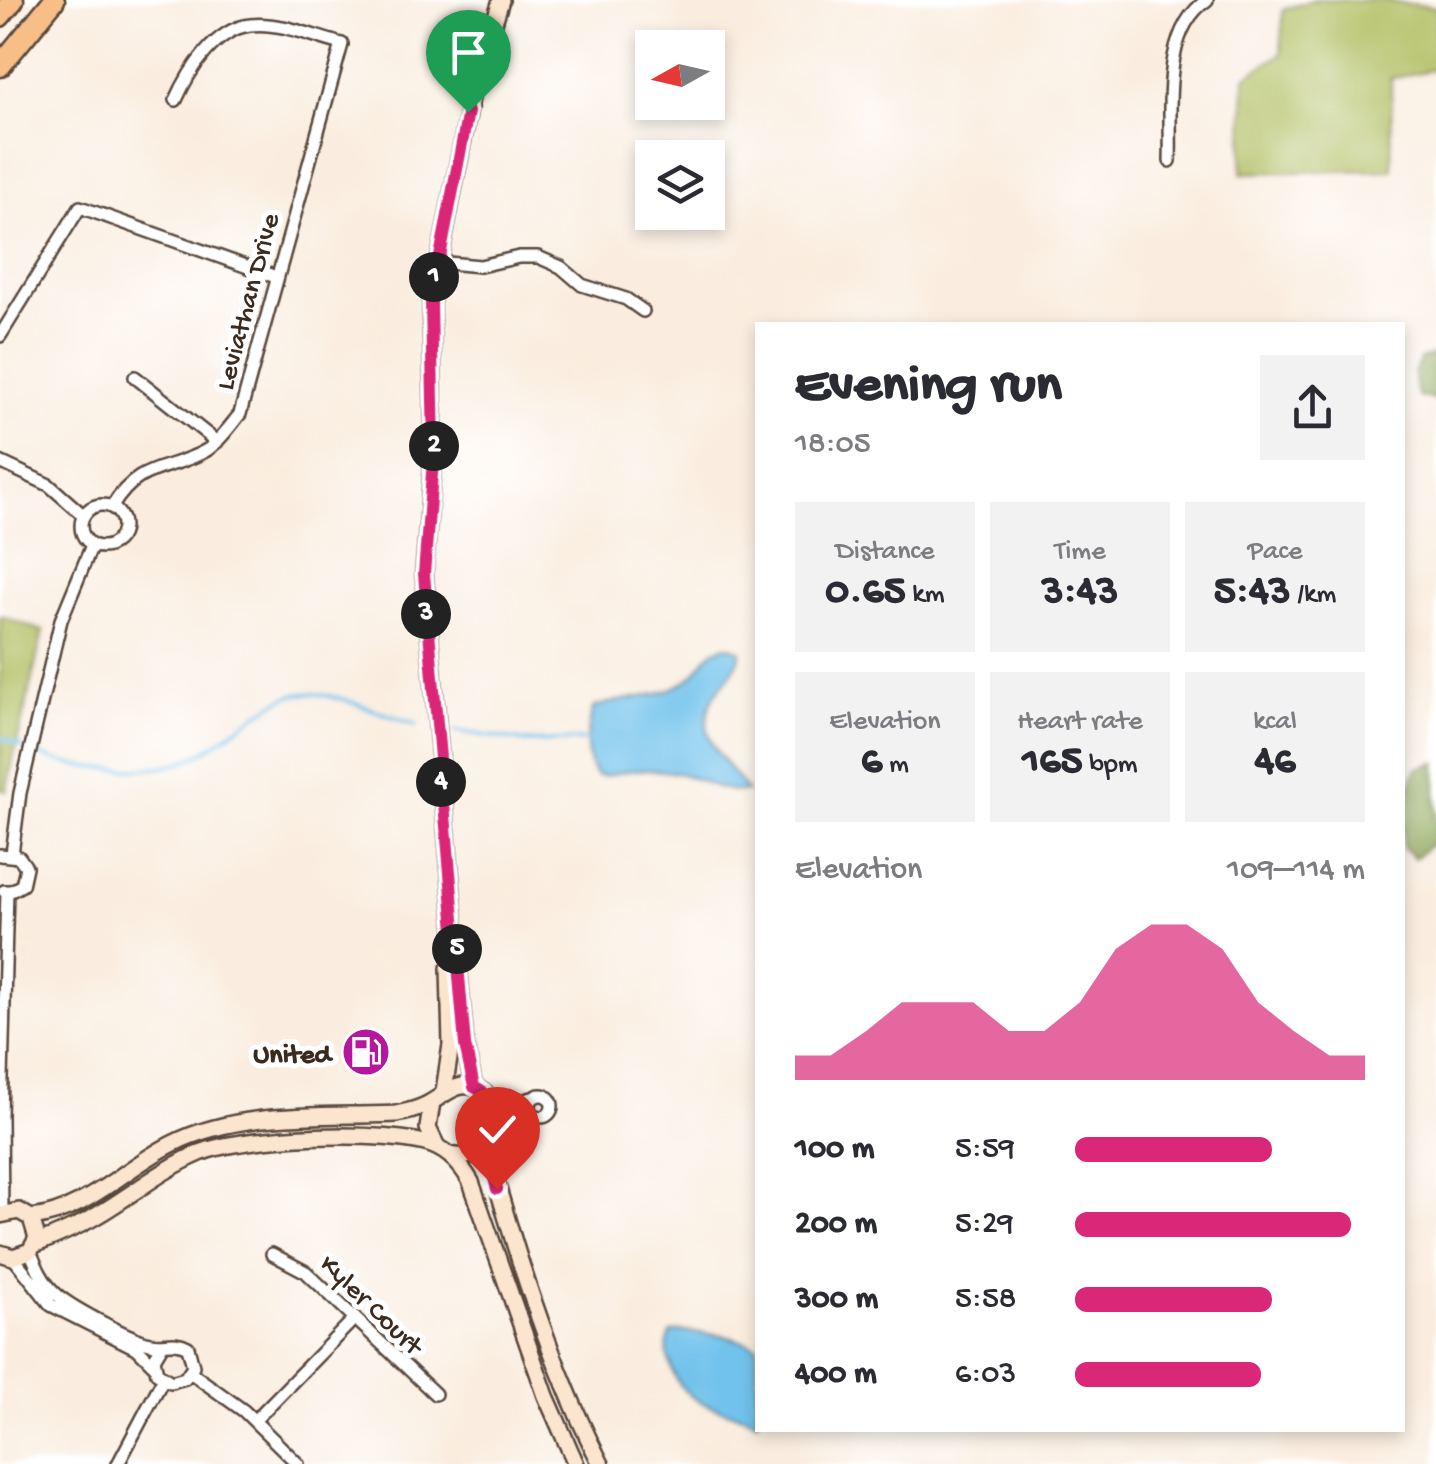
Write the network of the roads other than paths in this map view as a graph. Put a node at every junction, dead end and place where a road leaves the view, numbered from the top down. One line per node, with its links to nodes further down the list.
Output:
1 (13, 0): 5 (highway)
2 (54, 0): 6 (highway)
3 (501, 0): 9 (main road)
4 (1207, 0): 8 (street)
5 (0, 16)
6 (0, 66)
7 (176, 100): 10 (street, Leviathan Drive)
8 (1170, 162)
9 (437, 262): 11 (street); 21 (main road)
10 (276, 278): 12 (street); 14 (street, Leviathan Drive)
11 (643, 311)
12 (0, 336)
13 (135, 377): 14 (street)
14 (217, 442): 16 (street)
15 (0, 462): 17 (street)
16 (112, 507): 17 (street); 18 (street)
17 (83, 514): 18 (street)
18 (92, 545): 19 (street)
19 (6, 855): 20 (street)
20 (4, 890): 26 (street)
21 (452, 904): 22 (main road); 23 (main road)
22 (474, 1087): 23 (main road); 25 (main road)
23 (438, 1097): 30 (main road); 32 (main road)
24 (532, 1098): 25 (street); 27 (street); 27 (street)
25 (491, 1099): 28 (main road)
26 (0, 1116): 31 (street)
27 (537, 1116): 28 (street)
28 (498, 1130): 29 (main road)
29 (486, 1149): 30 (main road); 46 (main road)
30 (444, 1151): 33 (main road); 45 (main road)
31 (1, 1214): 32 (main road)
32 (31, 1218): 33 (main road)
33 (32, 1248): 35 (main road); 37 (street)
34 (272, 1254): 36 (street, Kyler Court)
35 (7, 1255): 38 (street)
36 (355, 1318): 41 (street, Kyler Court); 42 (street)
37 (163, 1344): 38 (street); 39 (street)
38 (154, 1364): 40 (street)
39 (190, 1372): 40 (street); 42 (street)
40 (164, 1379): 43 (street)
41 (435, 1394)
42 (255, 1420): 44 (street)
43 (118, 1464)
44 (298, 1464)
45 (576, 1464)
46 (600, 1464)

